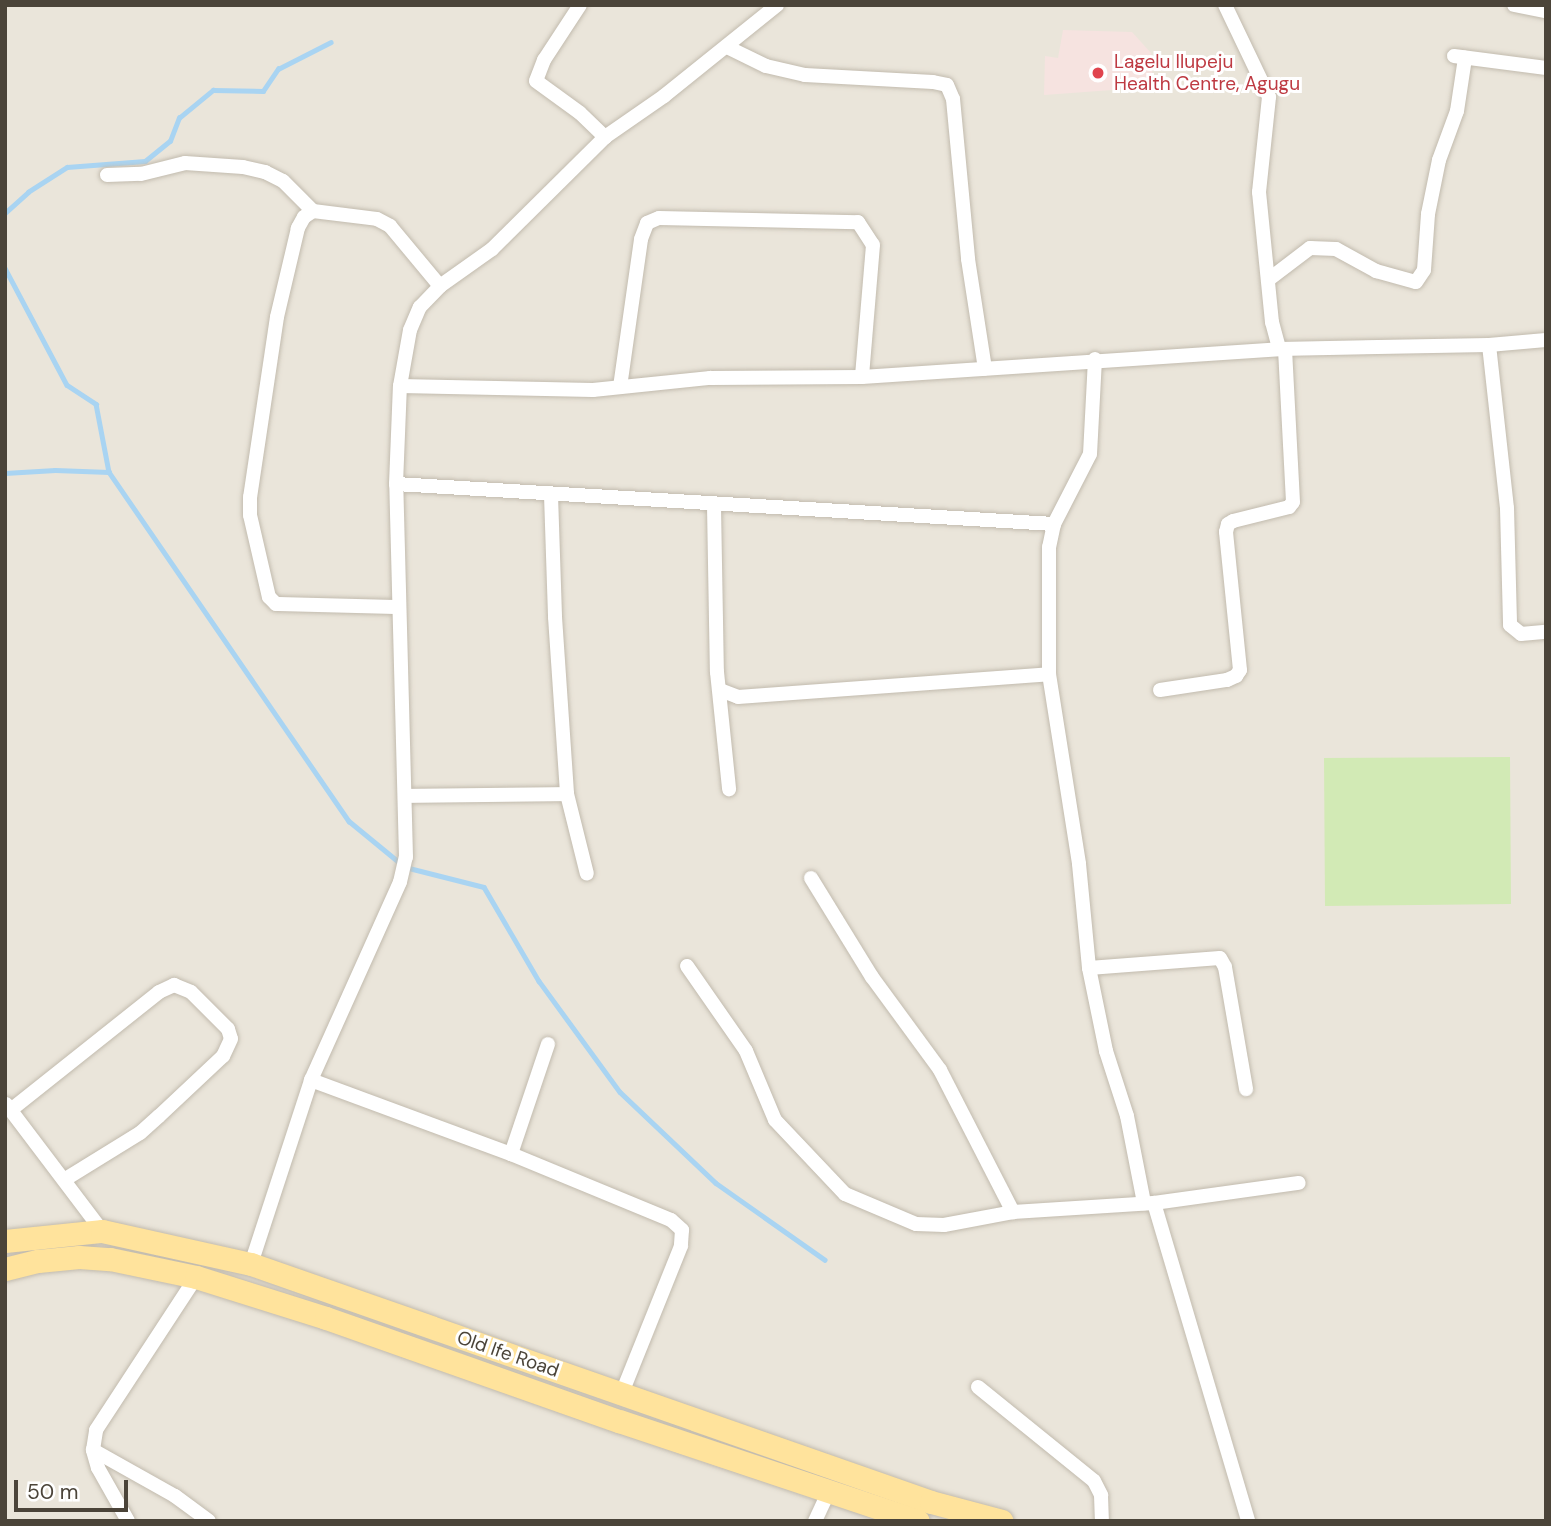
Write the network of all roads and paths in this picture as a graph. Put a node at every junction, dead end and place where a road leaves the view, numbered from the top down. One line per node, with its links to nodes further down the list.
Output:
1 (580, 5): 8 (street)
2 (777, 5): 6 (street)
3 (1226, 5): 11 (street)
4 (1514, 5): 5 (street)
5 (1546, 11)
6 (727, 47): 8 (street); 17 (street)
7 (1546, 68): 11 (street)
8 (605, 137): 12 (street)
9 (107, 174): 10 (street)
10 (313, 211): 12 (street); 25 (street)
11 (1268, 281): 15 (street)
12 (440, 286): 19 (street)
13 (1546, 340): 14 (street)
14 (1489, 345): 15 (street); 26 (street)
15 (1282, 349): 16 (street); 29 (street)
16 (1095, 359): 17 (street); 24 (street)
17 (985, 369): 18 (street)
18 (862, 377): 20 (street); 20 (street)
19 (400, 386): 20 (street); 21 (street)
20 (620, 387)
21 (396, 484): 22 (street); 25 (street)
22 (551, 495): 23 (street); 31 (street)
23 (713, 506): 24 (street); 28 (street)
24 (1054, 524): 27 (street)
25 (398, 607): 32 (street)
26 (1546, 632)
27 (1049, 674): 28 (street); 36 (street)
28 (720, 690): 30 (street)
29 (1160, 690)
30 (729, 789)
31 (567, 794): 32 (street); 33 (street)
32 (405, 796): 38 (street)
33 (587, 874)
34 (811, 878): 45 (street)
35 (687, 966): 45 (street)
36 (1089, 968): 39 (street); 44 (street)
37 (548, 1044): 41 (street)
38 (311, 1080): 41 (street); 48 (street)
39 (1246, 1089)
40 (9, 1106): 42 (street); 42 (street)
41 (511, 1154): 52 (street)
42 (64, 1180): 46 (street)
43 (1299, 1183): 44 (street)
44 (1149, 1203): 45 (street); 62 (street)
45 (1013, 1212)
46 (102, 1231): 47 (main road, Old Ife Road); 48 (main road, Old Ife Road)
47 (5, 1241)
48 (251, 1264): 52 (main road, Old Ife Road)
49 (5, 1269): 50 (main road, Old Ife Road)
50 (196, 1277): 53 (street); 55 (main road, Old Ife Road)
51 (978, 1387): 61 (street)
52 (622, 1393): 54 (main road, Old Ife Road)
53 (93, 1450): 56 (street); 57 (street)
54 (846, 1470): 55 (main road); 60 (main road, Old Ife Road)
55 (831, 1492): 58 (street); 59 (main road, Old Ife Road)
56 (128, 1521)
57 (209, 1521)
58 (815, 1521)
59 (918, 1521)
60 (1003, 1521)
61 (1102, 1521)
62 (1248, 1521)

